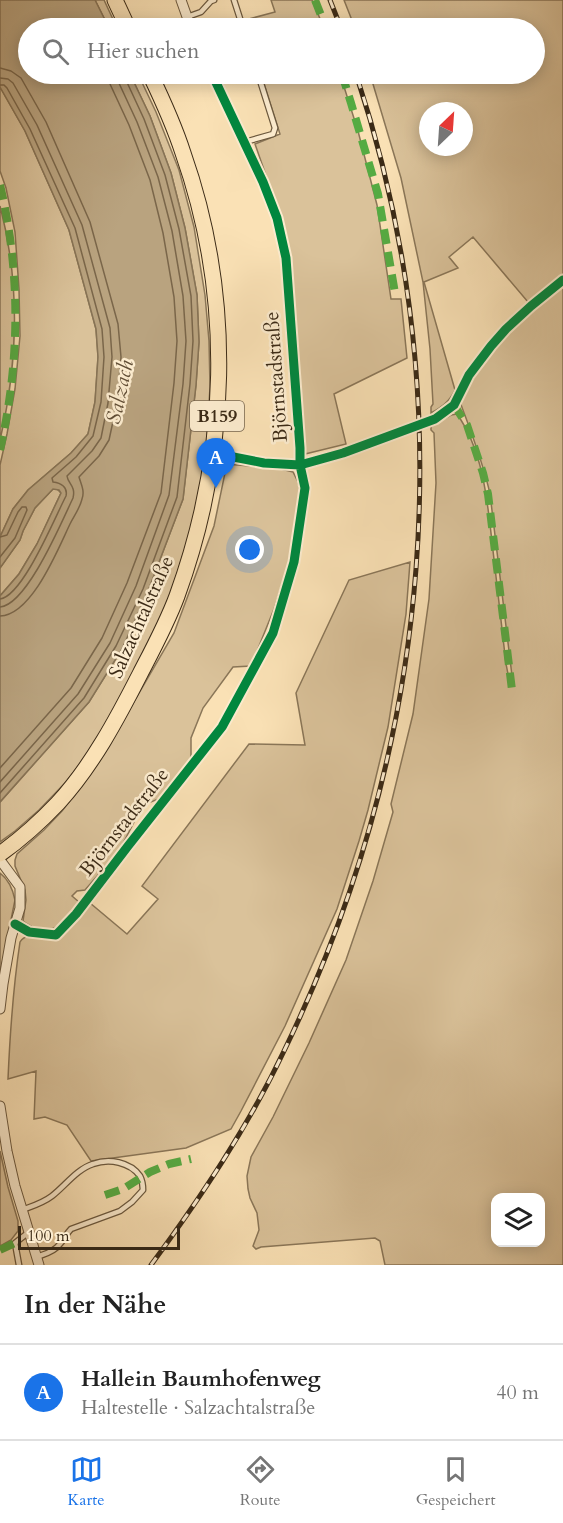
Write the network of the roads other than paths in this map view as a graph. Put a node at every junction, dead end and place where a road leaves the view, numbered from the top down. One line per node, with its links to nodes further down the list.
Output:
1 (115, 0): 6 (main road)
2 (181, 0): 5 (street)
3 (214, 0): 5 (lane)
4 (234, 0): 7 (lane)
5 (187, 17)
6 (123, 18)
7 (240, 18)
8 (155, 84): 13 (main road, Salzachtalstraße / B159)
9 (217, 84): 11 (street, Björnstadstraße)
10 (261, 84): 11 (lane)
11 (245, 142): 14 (street, Björnstadstraße)
12 (563, 280): 14 (street)
13 (213, 453): 14 (street); 15 (main road, Salzachtalstraße / B159)
14 (300, 465): 17 (street, Björnstadstraße)
15 (0, 854)
16 (0, 860): 17 (street)
17 (15, 924): 18 (street)
18 (0, 1009)
19 (0, 1106): 20 (street)
20 (22, 1210): 21 (street); 22 (lane)
21 (28, 1232): 22 (street); 23 (lane)
22 (38, 1261)
23 (19, 1265)

